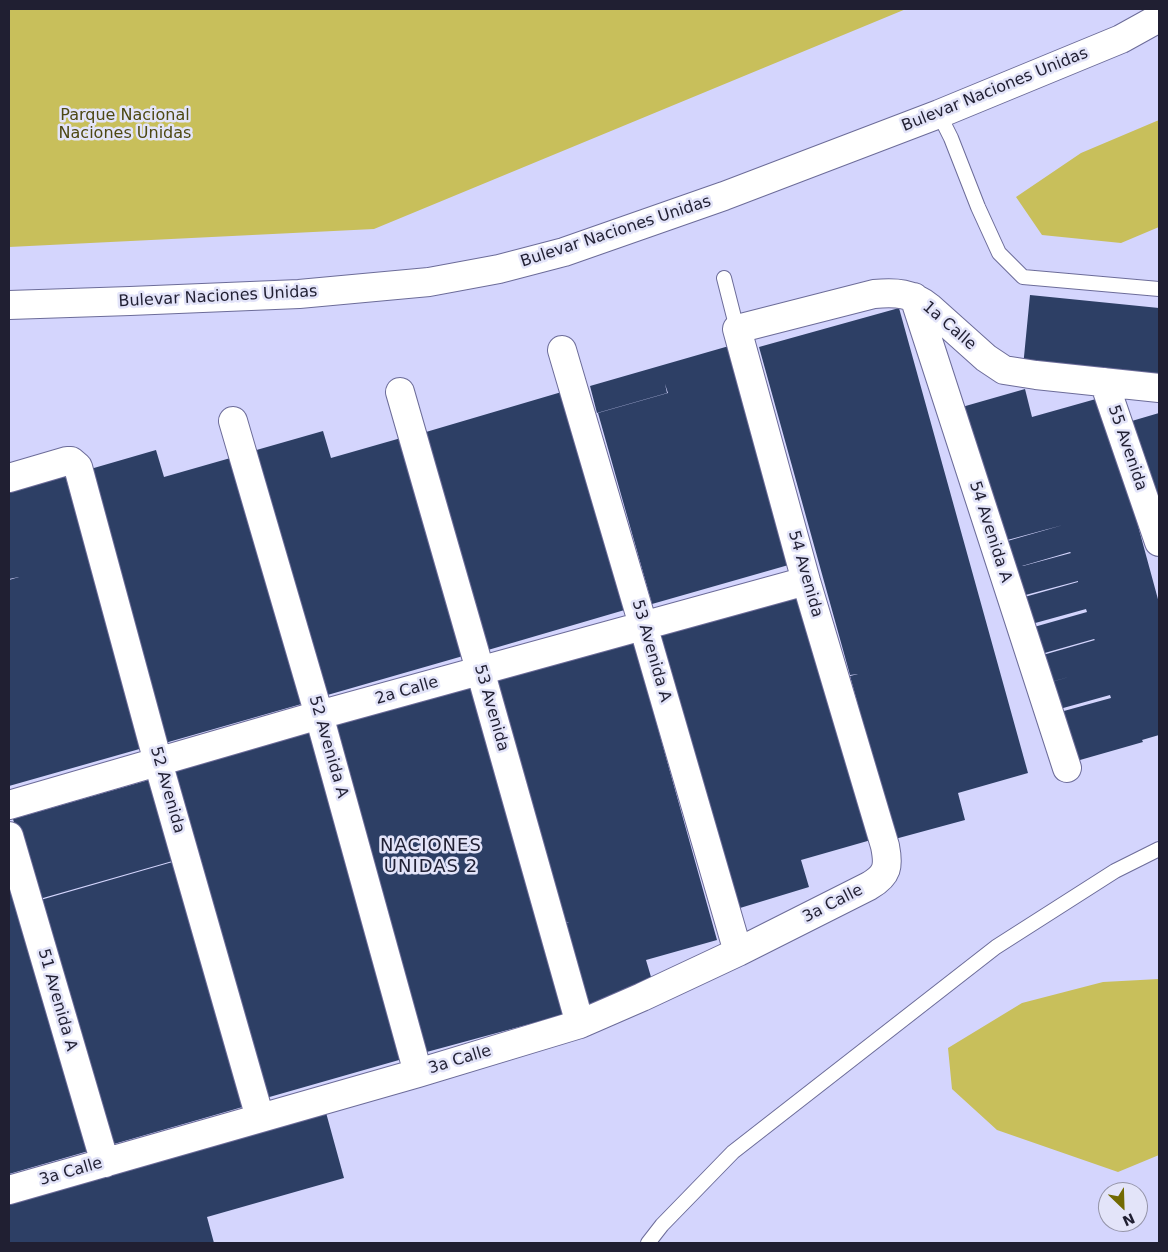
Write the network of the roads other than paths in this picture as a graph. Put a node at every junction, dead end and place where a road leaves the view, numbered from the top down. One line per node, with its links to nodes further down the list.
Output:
1 (1159, 18): 2 (street, Bulevar Naciones Unidas)
2 (939, 114): 4 (lane); 6 (street, Bulevar Naciones Unidas)
3 (724, 278): 7 (lane, 54 Avenida)
4 (1159, 289)
5 (914, 297): 7 (street, 1a Calle); 9 (street, 1a Calle); 20 (street, 54 Avenida A)
6 (9, 305)
7 (737, 329): 15 (street, 54 Avenida)
8 (562, 350): 16 (street, 53 Avenida A)
9 (1104, 382): 10 (street, 1a Calle); 14 (street, 55 Avenida)
10 (1159, 388)
11 (400, 392): 17 (street, 53 Avenida)
12 (233, 421): 18 (street, 52 Avenida A)
13 (9, 478): 19 (street, 52 Avenida)
14 (1159, 542)
15 (806, 581): 16 (street, 2a Calle); 24 (street, 54 Avenida)
16 (643, 625): 17 (street, 2a Calle); 25 (street, 53 Avenida A)
17 (480, 670): 18 (street, 2a Calle); 26 (street, 53 Avenida)
18 (319, 715): 19 (street, 2a Calle); 27 (street, 52 Avenida A)
19 (158, 762): 21 (street, 2a Calle); 28 (street, 52 Avenida)
20 (1067, 768)
21 (9, 805)
22 (9, 836): 29 (street, 51 Avenida A)
23 (1159, 849): 31 (lane)
24 (886, 870): 25 (street, 3a Calle)
25 (738, 952): 26 (street, 3a Calle)
26 (580, 1024): 27 (street, 3a Calle)
27 (418, 1073): 28 (street, 3a Calle)
28 (260, 1118): 29 (street, 3a Calle)
29 (105, 1163): 30 (street, 3a Calle)
30 (9, 1190)
31 (648, 1243)

